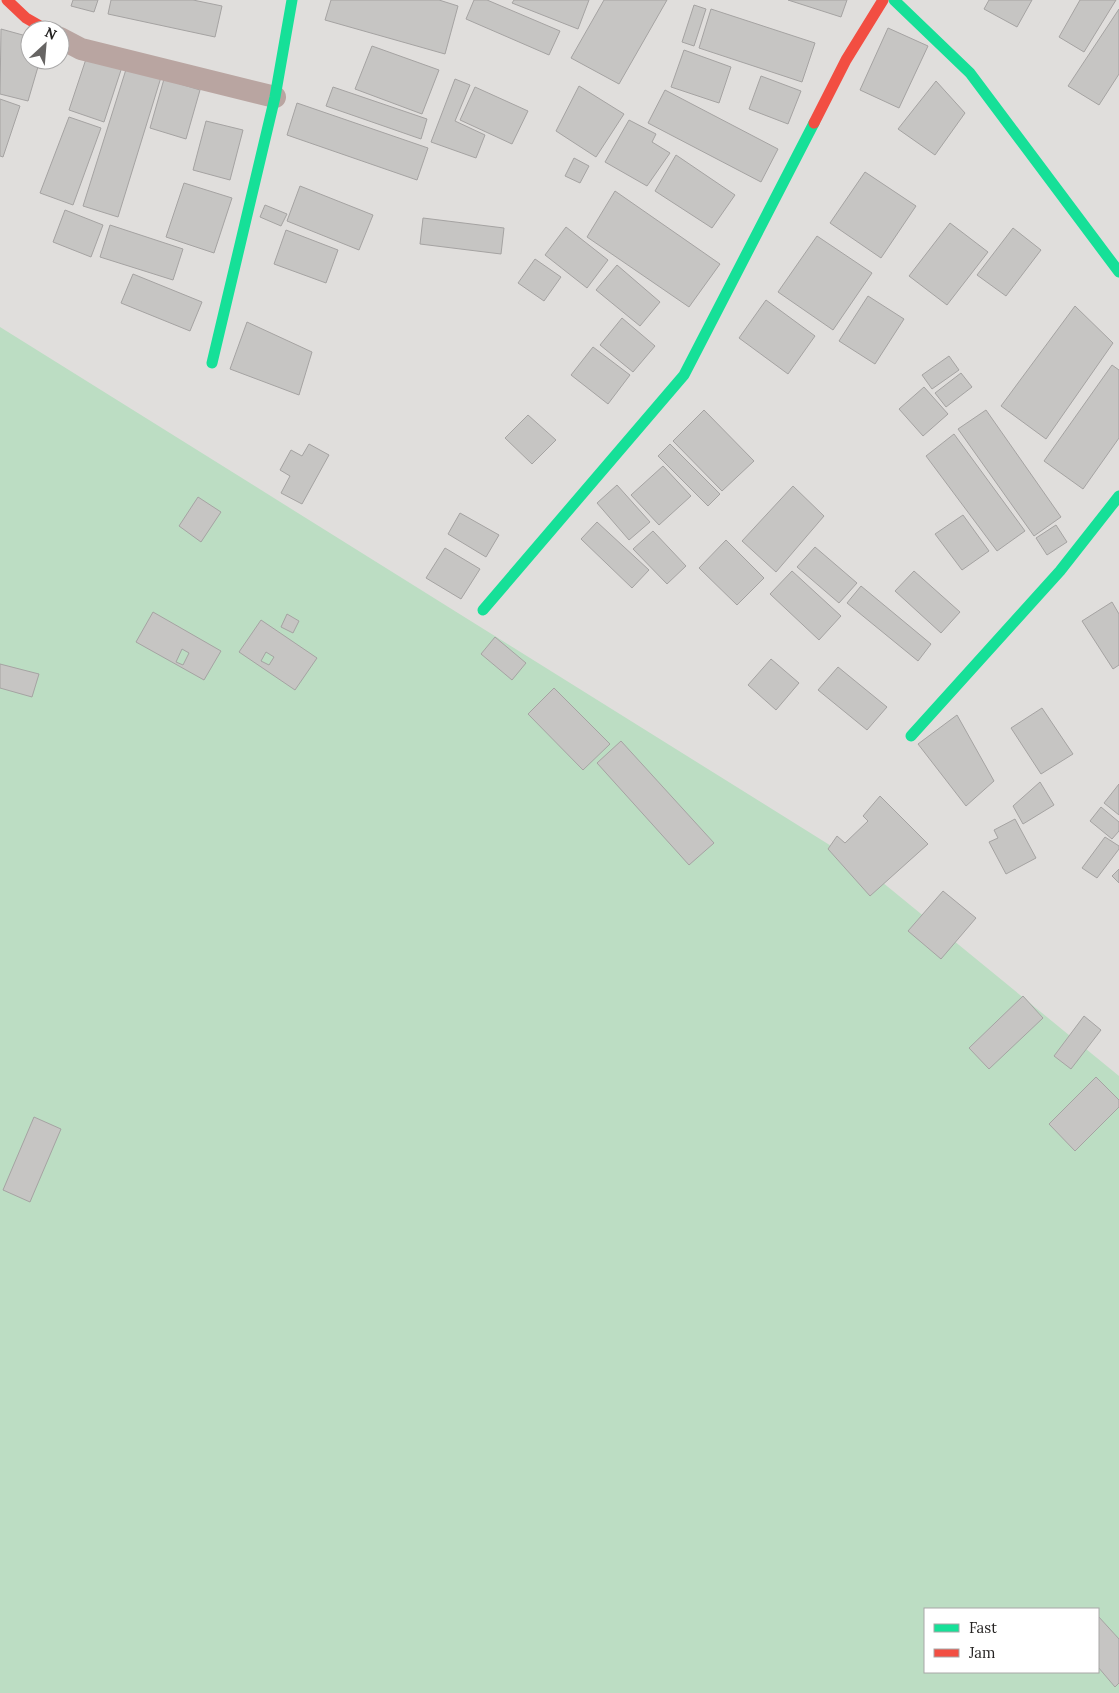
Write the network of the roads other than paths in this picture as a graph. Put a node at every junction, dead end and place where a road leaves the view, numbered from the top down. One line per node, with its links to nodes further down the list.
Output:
1 (8, 0): 5 (street)
2 (292, 0): 7 (street)
3 (883, 0): 11 (street)
4 (894, 0): 8 (street)
5 (30, 20)
6 (70, 44): 7 (street)
7 (275, 98): 9 (street)
8 (1119, 272)
9 (212, 363)
10 (1119, 496): 12 (street)
11 (483, 610)
12 (910, 736)

